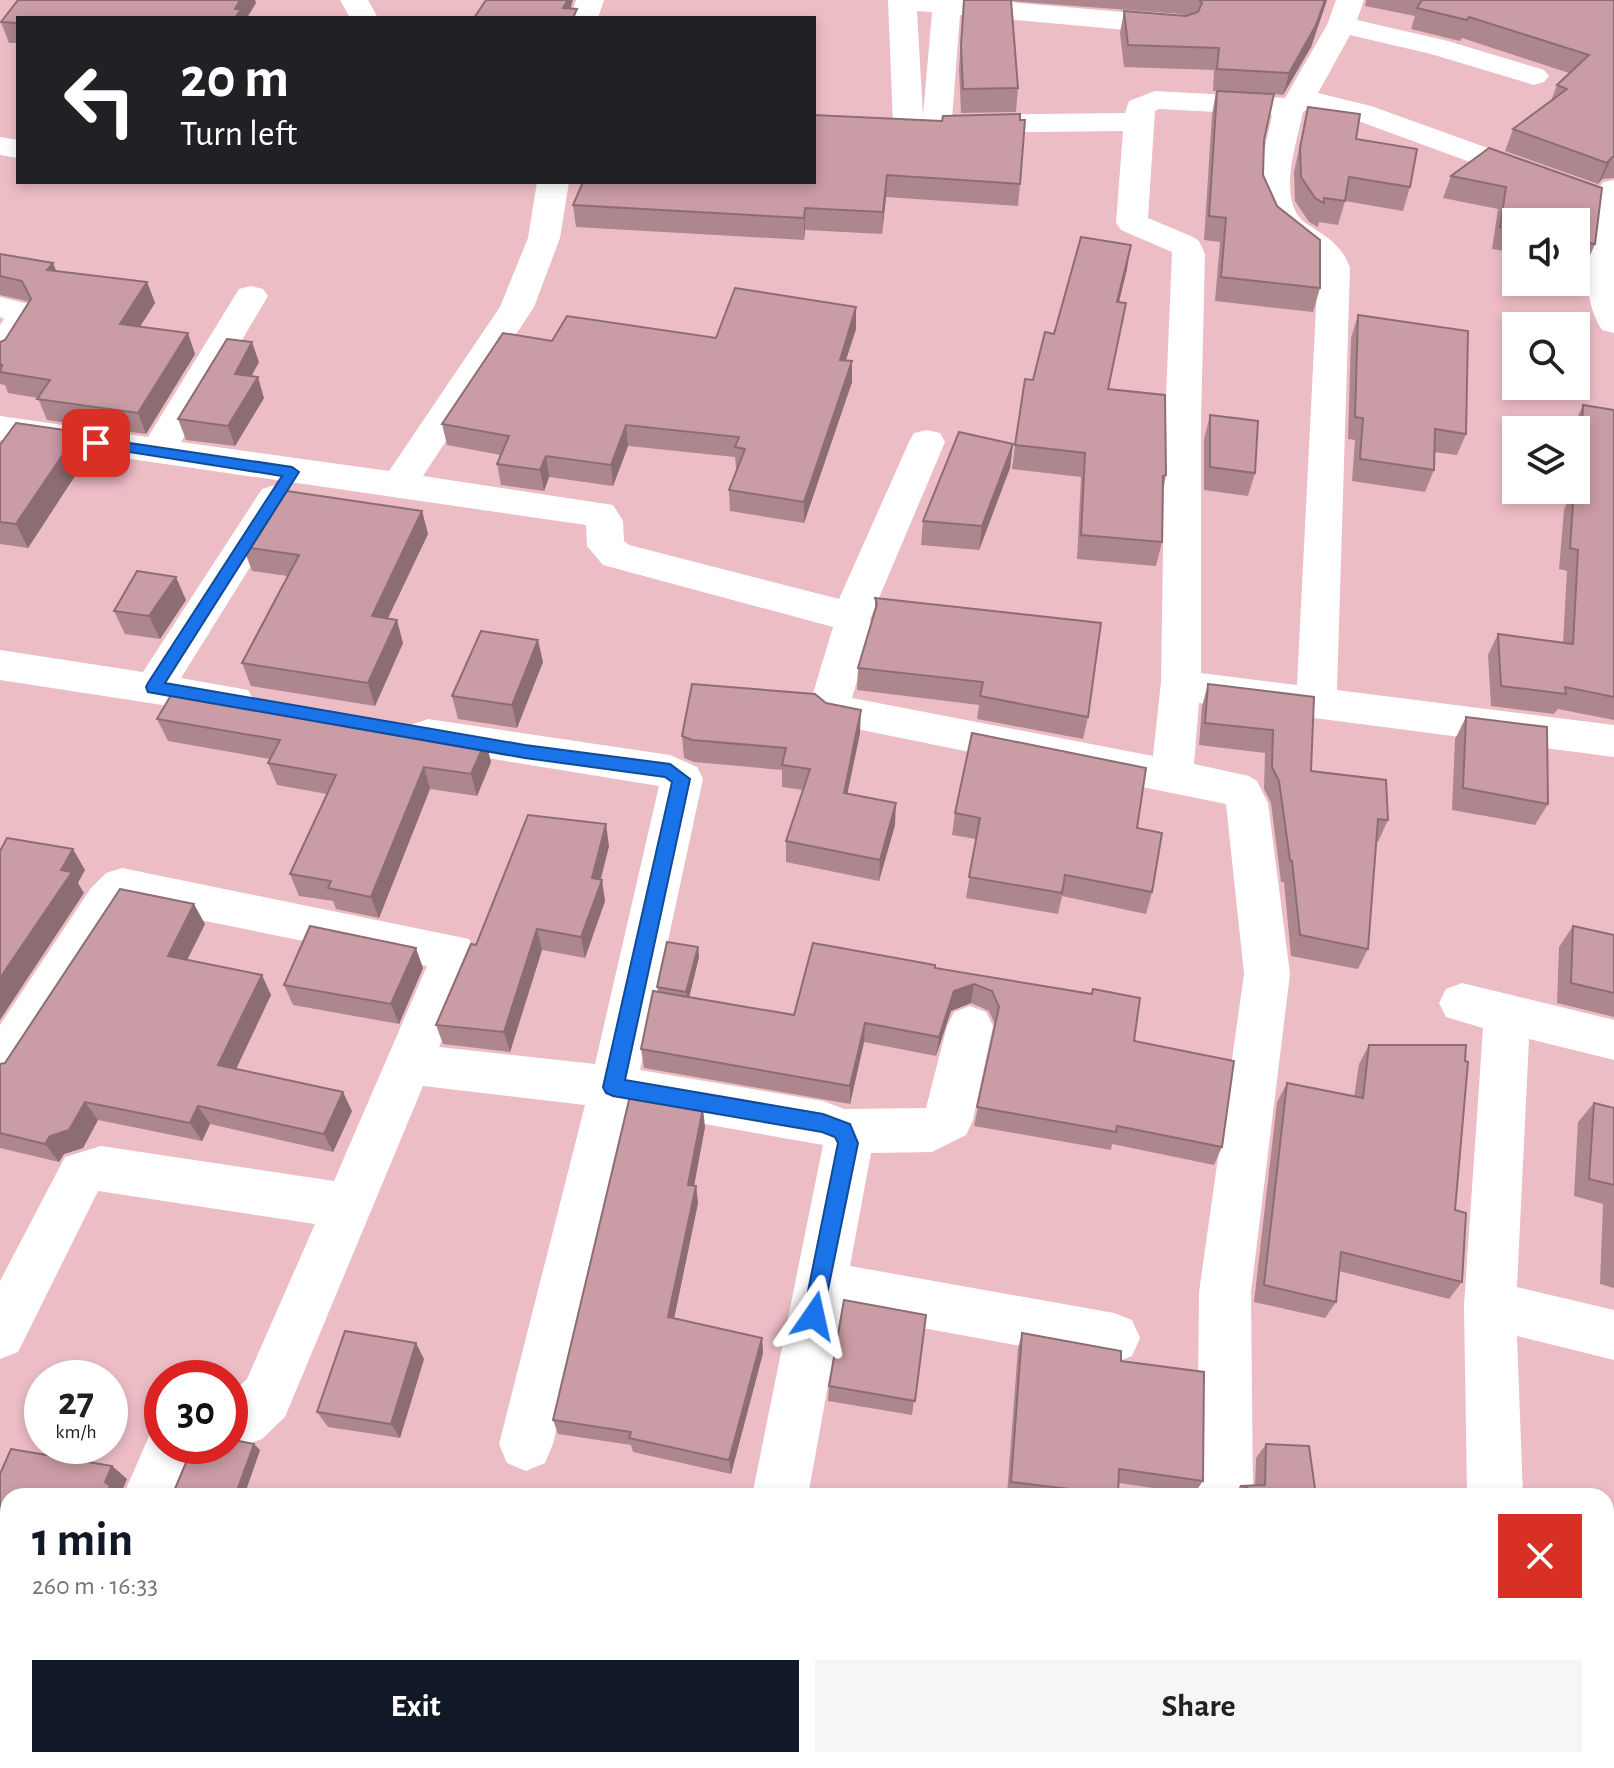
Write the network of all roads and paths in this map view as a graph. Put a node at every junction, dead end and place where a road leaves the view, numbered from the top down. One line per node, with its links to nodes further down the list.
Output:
1 (902, 0): 2 (street); 9 (street)
2 (947, 5): 4 (street); 9 (street)
3 (1345, 13): 5 (street); 6 (street)
4 (1181, 26)
5 (1534, 76)
6 (1296, 103): 7 (street); 11 (street); 25 (street)
7 (1141, 122): 9 (street); 23 (street)
8 (874, 124): 9 (street)
9 (923, 125)
10 (553, 184): 20 (street)
11 (1613, 196): 14 (street)
12 (251, 296): 18 (street)
13 (0, 307): 15 (street)
14 (1614, 322)
15 (0, 352)
16 (0, 428): 18 (street)
17 (927, 442): 21 (street)
18 (157, 452): 19 (street)
19 (292, 472): 20 (street); 24 (street)
20 (397, 487): 21 (street)
21 (850, 619): 29 (street)
22 (0, 665): 24 (street)
23 (1181, 682): 25 (street); 29 (street)
24 (154, 687): 26 (street)
25 (1316, 704): 28 (street)
26 (278, 709)
27 (386, 727): 34 (street)
28 (1614, 741)
29 (1172, 776): 47 (street)
30 (970, 1026): 35 (street)
31 (1614, 1040): 38 (street)
32 (409, 1064): 33 (street); 34 (street); 36 (street)
33 (0, 1065)
34 (613, 1087): 35 (street); 43 (street)
35 (843, 1131): 37 (street)
36 (349, 1206): 39 (street); 42 (street)
37 (820, 1285): 41 (street); 46 (street)
38 (1490, 1305): 40 (street); 48 (street)
39 (0, 1334)
40 (1614, 1335)
41 (1114, 1338)
42 (248, 1415)
43 (526, 1444)
44 (164, 1464): 45 (street)
45 (154, 1488)
46 (782, 1488)
47 (1225, 1488)
48 (1495, 1488)

